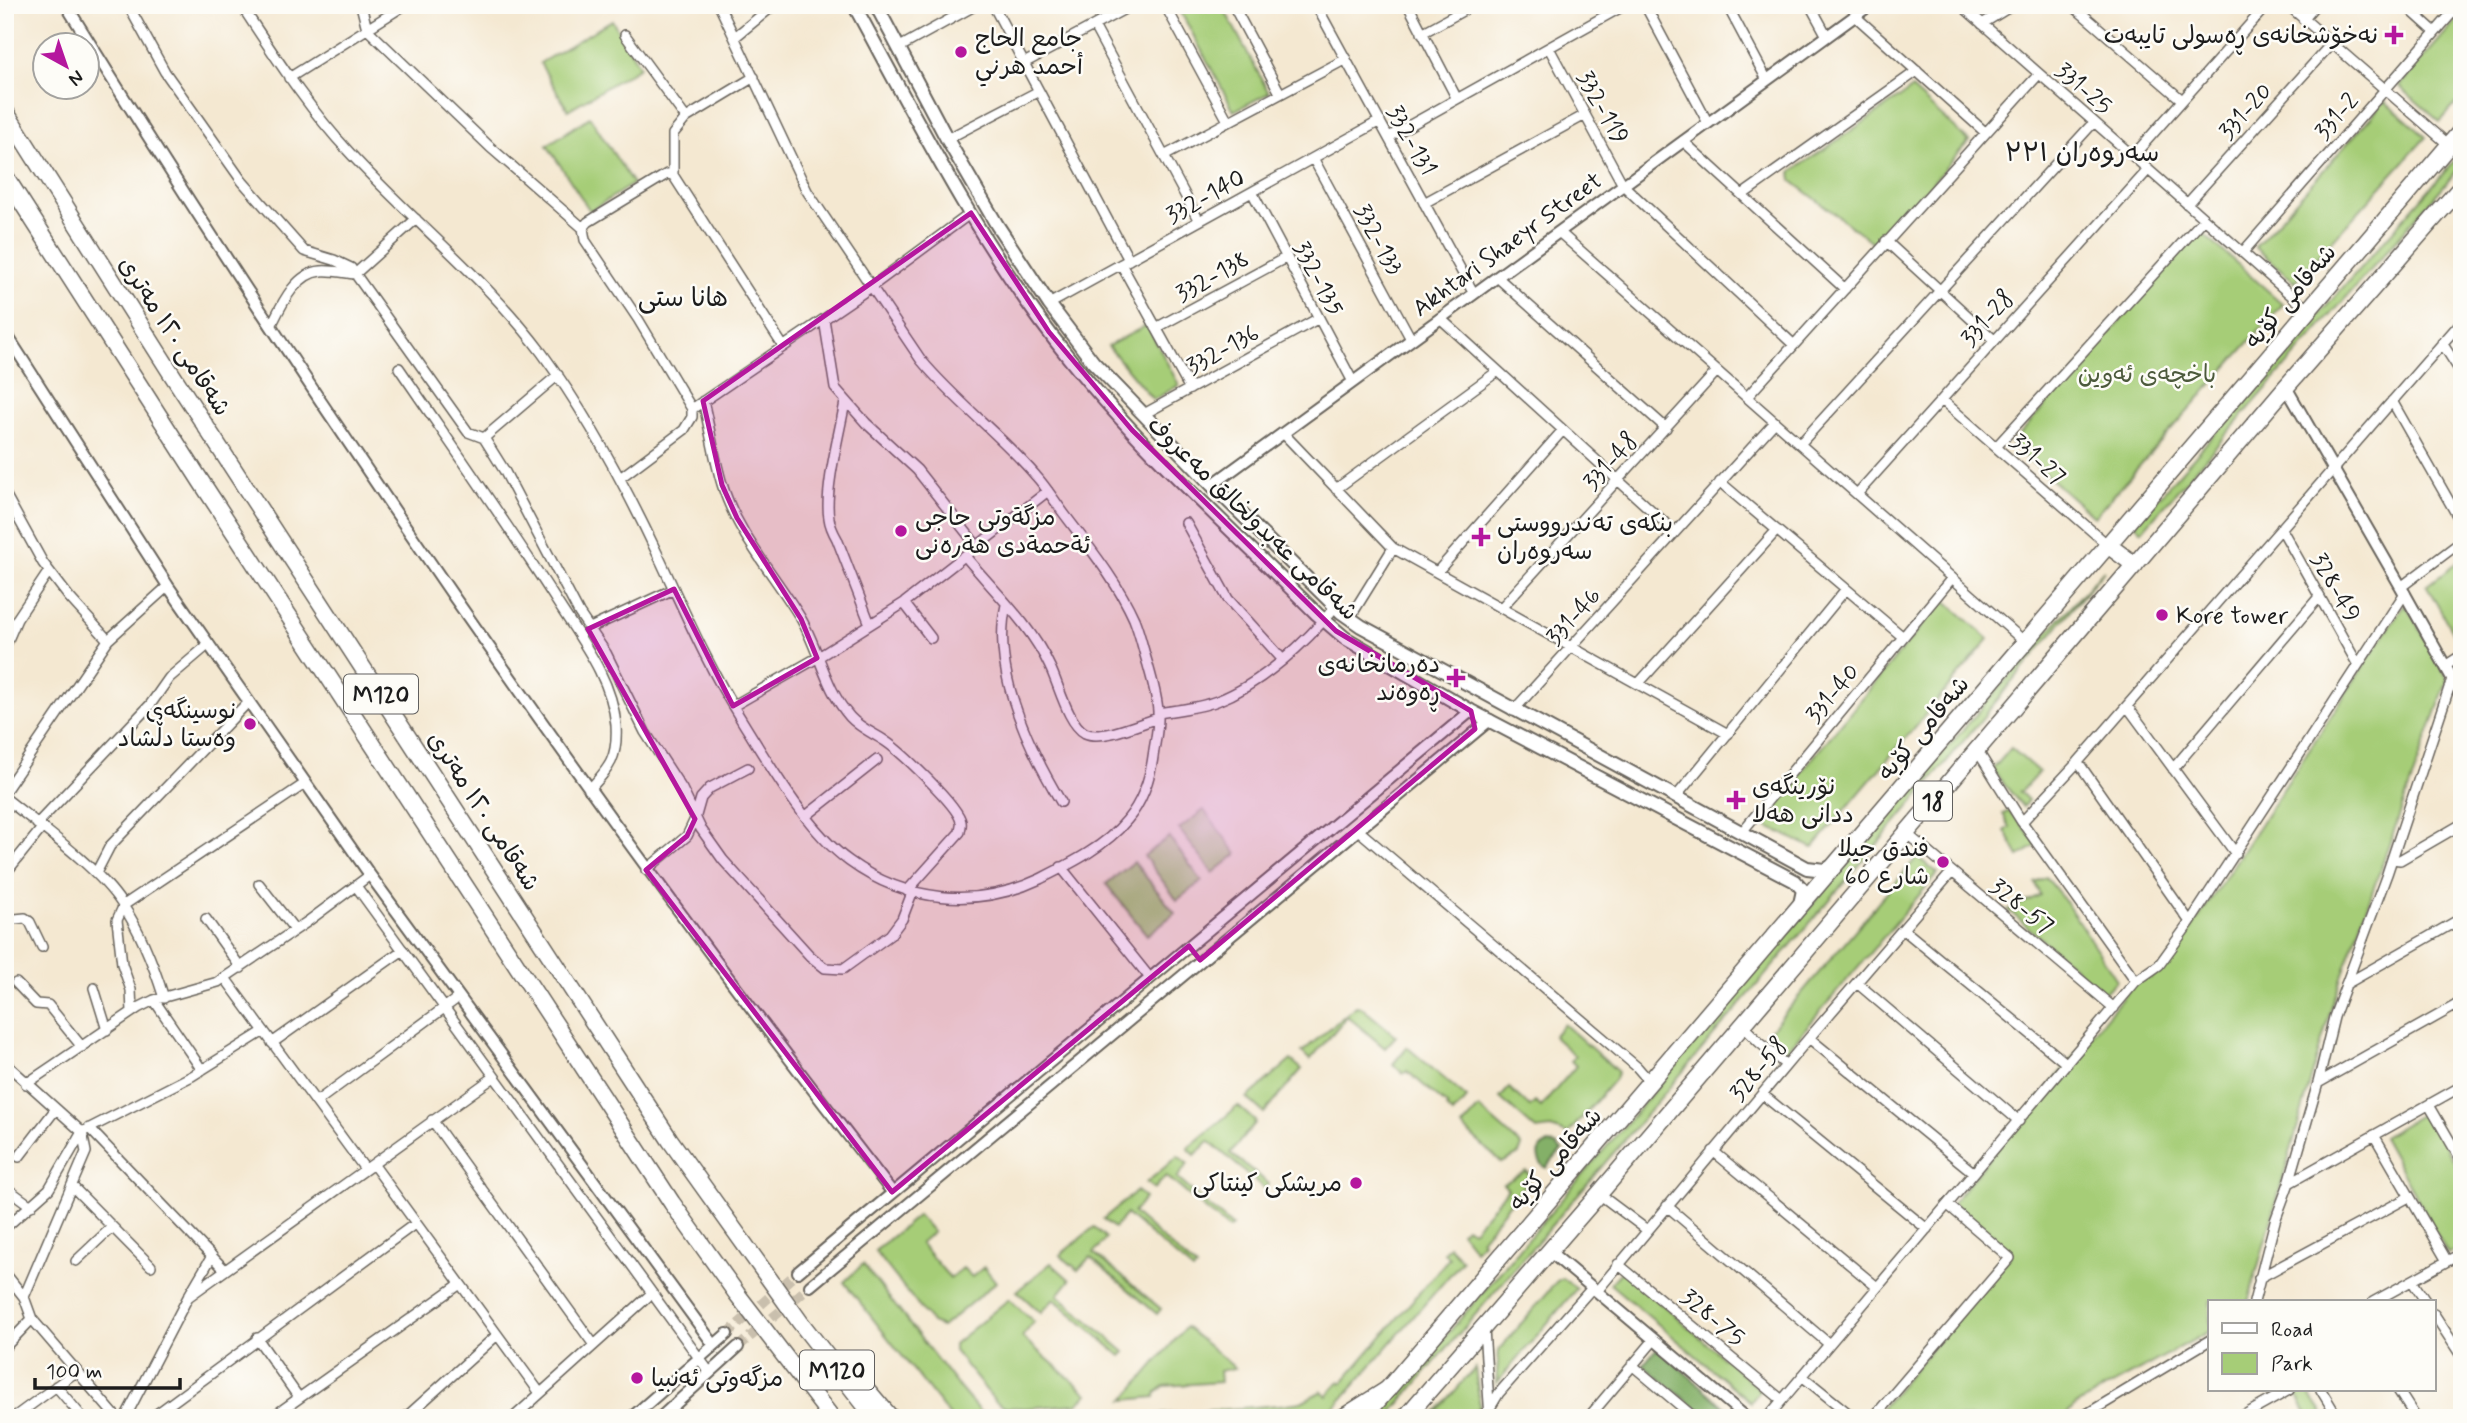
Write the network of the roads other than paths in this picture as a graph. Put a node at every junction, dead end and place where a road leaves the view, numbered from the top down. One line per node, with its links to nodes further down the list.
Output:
1 (66, 5): 103 (street)
2 (128, 5): 91 (street)
3 (241, 5): 49 (street)
4 (361, 5): 35 (street)
5 (405, 5): 35 (street)
6 (719, 5): 40 (street)
7 (774, 5): 40 (street)
8 (854, 5): 81 (main road, شەقامی عەبدولخالق مەعروف)
9 (876, 5): 42 (main road, شەقامی عەبدولخالق مەعروف)
10 (976, 5): 42 (street)
11 (993, 5): 45 (street)
12 (1132, 5): 34 (street)
13 (1165, 5): 59 (street)
14 (1233, 5): 53 (street)
15 (1316, 5): 44 (street, 332-131)
16 (1408, 5): 37 (street)
17 (1473, 5): 37 (street)
18 (1625, 5): 43 (street)
19 (1645, 5): 62 (street)
20 (1727, 5): 50 (street)
21 (1810, 5): 39 (street)
22 (1870, 5): 31 (street, Akhtari Shaeyr Street)
23 (1961, 5): 33 (street, 331-25)
24 (2013, 5): 33 (street)
25 (2072, 5): 55 (street)
26 (2267, 5): 55 (street)
27 (2288, 5): 32 (street)
28 (2315, 5): 32 (street)
29 (2405, 5): 36 (street)
30 (2459, 5): 36 (street, 331-2)
31 (1855, 16): 39 (street, Akhtari Shaeyr Street); 46 (street)
32 (2303, 19): 41 (street)
33 (1982, 24): 47 (street, 331-25)
34 (1094, 26): 45 (street); 69 (street)
35 (367, 29): 49 (street); 85 (street)
36 (2435, 32): 51 (street, 331-2)
37 (1422, 33): 54 (street)
38 (625, 35): 58 (street)
39 (1826, 36): 50 (street, Akhtari Shaeyr Street)
40 (735, 37): 48 (street)
41 (2332, 43): 51 (street); 80 (street, 331-20)
42 (898, 48): 66 (main road, شەقامی عەبدولخالق مەعروف)
43 (1549, 48): 54 (street); 57 (street, 332-119)
44 (1346, 59): 53 (street); 60 (street, 332-131)
45 (1024, 63): 52 (street)
46 (1917, 71): 64 (street); 78 (street)
47 (2039, 74): 61 (street, 331-25); 64 (street)
48 (754, 77): 58 (street); 93 (street)
49 (289, 78): 82 (street)
50 (1767, 80): 62 (street, Akhtari Shaeyr Street)
51 (2385, 90): 68 (street); 88 (street, 331-2)
52 (1039, 92): 66 (street); 90 (street)
53 (1280, 93): 59 (street)
54 (1457, 99): 65 (street)
55 (2182, 100): 70 (street)
56 (5, 111): 321 (highway, شەقامی ١٢٠ مەتری / M120)
57 (1585, 115): 75 (street, 332-119); 79 (street)
58 (686, 118): 73 (street)
59 (1228, 121): 69 (street)
60 (1380, 121): 65 (street, 332-131); 71 (street, 332-140)
61 (2094, 122): 70 (street, 331-25); 95 (street)
62 (1708, 123): 67 (street, Akhtari Shaeyr Street)
63 (2462, 130): 68 (highway, شەقامی کۆیە / 18)
64 (1986, 133): 87 (street)
65 (1389, 137): 79 (street, 332-131)
66 (947, 139): 97 (main road, شەقامی عەبدولخالق مەعروف)
67 (1683, 141): 75 (street, Akhtari Shaeyr Street); 78 (street)
68 (2449, 145): 98 (highway, شەقامی کۆیە / 18)
69 (1164, 156): 84 (street)
70 (2133, 156): 72 (street, 331-25)
71 (1313, 158): 77 (street, 332-140); 106 (street, 332-133)
72 (2148, 170): 80 (street, 331-25); 107 (street, 331-28)
73 (673, 174): 85 (street); 110 (street)
74 (5, 176): 333 (highway, M120)
75 (1623, 185): 86 (street, Akhtari Shaeyr Street); 109 (street, 332-119)
76 (2461, 190): 117 (highway, 18)
77 (1252, 192): 84 (street, 332-140); 89 (street, 332-135)
78 (1742, 195): 94 (street)
79 (1424, 202): 96 (street, 332-131)
80 (2187, 204): 83 (street, 331-25)
81 (971, 213): 93 (street); 166 (main road, شەقامی عەبدولخالق مەعروف)
82 (416, 219): 91 (street); 115 (street)
83 (2204, 219): 88 (street, 331-25); 132 (street)
84 (1199, 221): 90 (street, 332-140)
85 (583, 228): 124 (street)
86 (1559, 232): 92 (street, Akhtari Shaeyr Street); 113 (street)
87 (1886, 241): 94 (street); 95 (street)
88 (2243, 252): 98 (street, 331-25)
89 (1287, 257): 99 (street, 332-135); 104 (street, 332-138)
90 (1125, 262): 97 (street, 332-140); 104 (street)
91 (355, 274): 103 (street); 130 (street)
92 (1497, 277): 96 (street, Akhtari Shaeyr Street); 127 (street)
93 (871, 287): 101 (street); 139 (street)
94 (1845, 289): 109 (street)
95 (1939, 289): 107 (street); 131 (street)
96 (1474, 294): 100 (street, Akhtari Shaeyr Street)
97 (1049, 304): 125 (main road, شەقامی عەبدولخالق مەعروف)
98 (2308, 310): 149 (highway, شەقامی کۆیە / 18)
99 (1319, 318): 116 (street, 332-135); 118 (street, 332-136)
100 (1440, 318): 106 (street, Akhtari Shaeyr Street); 112 (street)
101 (824, 319): 110 (street); 123 (street)
102 (2462, 321): 108 (street)
103 (271, 327): 201 (street)
104 (1156, 328): 118 (street)
105 (5, 332): 156 (street)
106 (1411, 339): 116 (street, Akhtari Shaeyr Street)
107 (1993, 340): 120 (street, 331-28)
108 (2442, 342): 114 (street); 122 (street)
109 (1794, 345): 119 (street)
110 (783, 346): 121 (street)
111 (399, 368): 201 (street)
112 (1498, 371): 128 (street); 138 (street)
113 (1717, 371): 119 (street); 127 (street, 331-48)
114 (2462, 374)
115 (558, 375): 130 (street); 134 (street)
116 (1353, 382): 129 (street, Akhtari Shaeyr Street)
117 (2286, 387): 133 (street); 152 (highway, 18)
118 (1189, 389): 125 (street, 332-136)
119 (1747, 397): 126 (street)
120 (1942, 400): 132 (street, 331-27); 141 (street, 331-28)
121 (703, 401): 124 (street); 178 (street)
122 (2392, 401): 133 (street); 143 (street)
123 (845, 402): 148 (street); 167 (street)
124 (692, 409): 134 (street)
125 (1144, 414): 137 (main road, شەقامی عەبدولخالق مەعروف)
126 (1775, 422): 131 (street); 136 (street, 331-46)
127 (1666, 428): 135 (street, 331-48)
128 (1563, 430): 135 (street); 154 (street)
129 (1283, 433): 137 (street, Akhtari Shaeyr Street); 138 (street)
130 (484, 438): 168 (street)
131 (1800, 444): 141 (street)
132 (1996, 447): 149 (street, 331-27)
133 (2332, 468): 144 (street); 159 (street)
134 (620, 478): 157 (street)
135 (1618, 480): 146 (street); 164 (street, 331-48)
136 (1720, 482): 145 (street); 146 (street, 331-46)
137 (1212, 485): 163 (main road, شەقامی عەبدولخالق مەعروف)
138 (1336, 489): 150 (street)
139 (1048, 491): 148 (street); 190 (street)
140 (5, 494): 153 (street)
141 (1857, 494): 155 (street)
142 (1186, 523): 179 (street)
143 (2462, 524)
144 (2281, 528): 160 (street, 328-49); 187 (street)
145 (1777, 530): 158 (street); 183 (street)
146 (1675, 532): 176 (street, 331-46)
147 (2462, 541): 159 (street)
148 (977, 546): 151 (street)
149 (2109, 546): 152 (highway); 173 (highway, شەقامی کۆیە / 18)
150 (1393, 548): 154 (street); 165 (street)
151 (965, 556): 161 (street); 162 (street)
152 (2135, 565): 195 (highway, 18)
153 (49, 571): 169 (street); 172 (street)
154 (1437, 572): 164 (street)
155 (1952, 578): 170 (street, 331-40); 173 (street)
156 (169, 586): 172 (street); 174 (street)
157 (674, 589): 168 (street); 186 (street)
158 (1846, 589): 170 (street); 194 (street)
159 (2403, 590): 180 (street); 181 (street)
160 (2319, 597): 180 (street, 328-49); 199 (street)
161 (904, 603): 167 (street); 171 (street)
162 (1006, 604): 190 (street); 205 (street)
163 (1335, 607): 165 (main road, شەقامی عەبدولخالق مەعروف); 166 (street)
164 (1501, 608): 176 (street)
165 (1349, 619): 189 (main road, شەقامی عەبدولخالق مەعروف)
166 (1324, 620): 179 (street); 188 (main road, شەقامی عەبدولخالق مەعروف)
167 (870, 624): 178 (street)
168 (588, 628): 207 (street)
169 (8, 633): 175 (street)
170 (1903, 637): 212 (street, 331-40)
171 (931, 638)
172 (108, 640): 202 (street)
173 (2026, 643): 217 (highway, شەقامی کۆیە / 18)
174 (209, 644): 185 (street); 210 (street)
175 (5, 647)
176 (1570, 647): 183 (street); 189 (street, 331-46)
177 (2462, 655): 181 (street)
178 (817, 659): 186 (street); 227 (street)
179 (1283, 660): 190 (street)
180 (2358, 665): 215 (street)
181 (2445, 666): 182 (street)
182 (2452, 679): 184 (street); 218 (street)
183 (1638, 684): 194 (street)
184 (2462, 696)
185 (249, 701): 200 (street); 221 (street)
186 (733, 706): 206 (street)
187 (2127, 706): 197 (street); 199 (street)
188 (1472, 711): 191 (street); 192 (main road, شەقامی عەبدولخالق مەعروف)
189 (1513, 711): 204 (main road, شەقامی عەبدولخالق مەعروف)
190 (1158, 715): 219 (street)
191 (1460, 720): 193 (street); 236 (street)
192 (1490, 720): 193 (street); 216 (main road, شەقامی عەبدولخالق مەعروف)
193 (1475, 732): 211 (street)
194 (1728, 734): 204 (street)
195 (1977, 750): 208 (street); 213 (highway, 18)
196 (877, 760): 206 (street)
197 (2078, 762): 208 (street); 233 (street)
198 (748, 768): 207 (street)
199 (2173, 769): 215 (street)
200 (306, 783): 224 (street); 228 (street)
201 (589, 790): 220 (street)
202 (5, 791)
203 (5, 798): 210 (street)
204 (1675, 798): 212 (main road, شەقامی عەبدولخالق مەعروف)
205 (1060, 802)
206 (806, 816): 227 (street)
207 (695, 820): 220 (street); 227 (street)
208 (2022, 822): 243 (street)
209 (2462, 824): 218 (street)
210 (39, 826): 221 (street); 223 (street)
211 (1358, 830): 239 (street); 266 (street)
212 (1741, 833): 214 (main road, شەقامی عەبدولخالق مەعروف)
213 (1906, 833): 222 (street, 328-57); 255 (highway, 18)
214 (1758, 842): 216 (main road); 217 (main road, شەقامی عەبدولخالق مەعروف)
215 (2236, 854): 233 (street)
216 (1750, 857): 229 (main road, شەقامی عەبدولخالق مەعروف)
217 (1842, 858): 229 (highway, شەقامی کۆیە / 18)
218 (2392, 859): 246 (street)
219 (1061, 867): 227 (street); 242 (street)
220 (646, 870): 286 (street)
221 (96, 873): 228 (street)
222 (1951, 873): 234 (street, 328-58); 252 (street, 328-57)
223 (5, 874)
224 (370, 875): 226 (street); 248 (street)
225 (259, 884): 235 (street)
226 (356, 886): 235 (street); 238 (street)
227 (910, 892)
228 (124, 905): 249 (street); 253 (street)
229 (1795, 914): 266 (highway, شەقامی کۆیە / 18)
230 (2462, 918): 246 (street)
231 (206, 919): 240 (street)
232 (5, 920): 237 (street)
233 (2190, 922): 243 (street)
234 (1903, 929): 245 (street, 328-58); 262 (street)
235 (295, 930): 240 (street)
236 (1189, 946): 239 (street); 242 (street)
237 (42, 947)
238 (403, 950): 251 (street); 259 (street)
239 (1200, 960): 310 (street)
240 (241, 968): 241 (street)
241 (225, 978): 249 (street); 257 (street)
242 (1150, 978): 286 (street)
243 (2136, 982): 252 (street)
244 (16, 983): 260 (street)
245 (1857, 983): 258 (street, 328-58); 275 (street)
246 (2346, 984): 267 (street)
247 (94, 988): 256 (street)
248 (459, 997): 251 (street); 330 (street)
249 (159, 999): 253 (street); 264 (street)
250 (2459, 1003): 254 (street); 267 (street)
251 (444, 1007): 265 (street); 271 (street)
252 (2114, 1008): 262 (street)
253 (132, 1012): 256 (street)
254 (2462, 1014)
255 (1742, 1025): 263 (street); 287 (highway, 18)
256 (107, 1030): 260 (street)
257 (264, 1031): 259 (street); 264 (street)
258 (1809, 1038): 263 (street, 328-58); 282 (street)
259 (272, 1042): 271 (street)
260 (82, 1047): 268 (street)
261 (5, 1063): 268 (street)
262 (2067, 1063): 275 (street)
263 (1786, 1065): 270 (street, 328-58)
264 (202, 1070): 276 (street)
265 (495, 1077): 274 (street); 313 (street)
266 (1650, 1082): 341 (highway, شەقامی کۆیە / 18)
267 (2318, 1083): 283 (street)
268 (26, 1084): 273 (street)
269 (2462, 1086): 272 (street)
270 (1762, 1094): 278 (street, 328-58); 295 (street)
271 (316, 1102): 281 (street)
272 (2429, 1105): 277 (street); 280 (street)
273 (55, 1110): 276 (street); 279 (street)
274 (432, 1121): 281 (street); 329 (street)
275 (2018, 1121): 282 (street)
276 (85, 1130): 284 (street); 290 (street); 299 (street)
277 (2374, 1135): 283 (street); 288 (street)
278 (1713, 1151): 291 (street, 328-58); 311 (street)
279 (19, 1157)
280 (2462, 1162)
281 (369, 1166): 292 (street); 304 (street)
282 (1974, 1173): 289 (street)
283 (2289, 1183): 307 (street)
284 (72, 1186): 293 (street); 314 (street)
285 (5, 1187): 290 (street)
286 (892, 1192): 305 (street)
287 (1599, 1194): 296 (street); 297 (highway, 18)
288 (2409, 1197): 301 (street); 307 (street)
289 (1948, 1205): 295 (street); 372 (street)
290 (31, 1206): 294 (street)
291 (1667, 1206): 296 (street, 328-58); 328 (street)
292 (416, 1223): 309 (street); 325 (street)
293 (112, 1227): 300 (street); 303 (street)
294 (5, 1228)
295 (1927, 1229): 311 (street)
296 (1647, 1230): 302 (street, 328-58)
297 (1549, 1251): 312 (street); 322 (highway, 18)
298 (2462, 1253): 301 (street)
299 (212, 1256): 304 (street); 315 (street)
300 (76, 1261)
301 (2447, 1261): 308 (street)
302 (1618, 1264): 312 (street, 328-58); 347 (street, 328-75)
303 (151, 1266)
304 (225, 1269): 315 (street)
305 (798, 1272)
306 (5, 1273): 314 (street)
307 (2259, 1278): 316 (street)
308 (2412, 1281): 317 (street); 318 (street)
309 (460, 1284): 324 (street); 346 (street)
310 (810, 1286)
311 (1877, 1287): 328 (street)
312 (1595, 1290): 326 (street); 348 (street, 328-58)
313 (651, 1294): 329 (street); 335 (street)
314 (24, 1297): 320 (street)
315 (188, 1297): 353 (street)
316 (2254, 1300)
317 (2377, 1300)
318 (2425, 1300)
319 (2436, 1317): 334 (street)
320 (32, 1319): 331 (street); 337 (street)
321 (800, 1322): 362 (highway, شەقامی ١٢٠ مەتری / M120); 363 (highway)
322 (1484, 1328): 348 (street); 349 (highway, 18)
323 (727, 1334): 330 (street)
324 (496, 1336): 345 (street); 356 (street)
325 (257, 1338): 346 (street); 354 (street)
326 (1654, 1340): 336 (street); 369 (street)
327 (2208, 1341): 373 (street)
328 (1829, 1344): 339 (street)
329 (594, 1345): 345 (street)
330 (714, 1345): 335 (street)
331 (5, 1347)
332 (738, 1347): 338 (street)
333 (782, 1354): 360 (highway); 361 (highway, M120)
334 (2462, 1357)
335 (698, 1359): 338 (street); 358 (street)
336 (1632, 1365): 367 (street); 368 (street)
337 (76, 1371): 340 (street); 352 (street)
338 (710, 1373): 359 (street)
339 (1802, 1376): 347 (street); 371 (street)
340 (56, 1385): 350 (street); 351 (street)
341 (1388, 1389): 364 (highway); 365 (highway, شەقامی کۆیە / 18)
342 (2285, 1392): 374 (street)
343 (2322, 1392): 375 (street)
344 (2399, 1392): 376 (street)
345 (540, 1394): 357 (street)
346 (299, 1398): 355 (street)
347 (1782, 1400): 370 (street)
348 (1490, 1413): 366 (street, 328-58)
349 (1406, 1417)
350 (13, 1418)
351 (83, 1418)
352 (117, 1418)
353 (125, 1418)
354 (151, 1418)
355 (271, 1418)
356 (405, 1418)
357 (513, 1418)
358 (631, 1418)
359 (660, 1418)
360 (819, 1418)
361 (832, 1418)
362 (875, 1418)
363 (891, 1418)
364 (1342, 1418)
365 (1363, 1418)
366 (1481, 1418)
367 (1588, 1418)
368 (1695, 1418)
369 (1747, 1418)
370 (1767, 1418)
371 (1854, 1418)
372 (1873, 1418)
373 (2080, 1418)
374 (2239, 1418)
375 (2338, 1418)
376 (2416, 1418)

